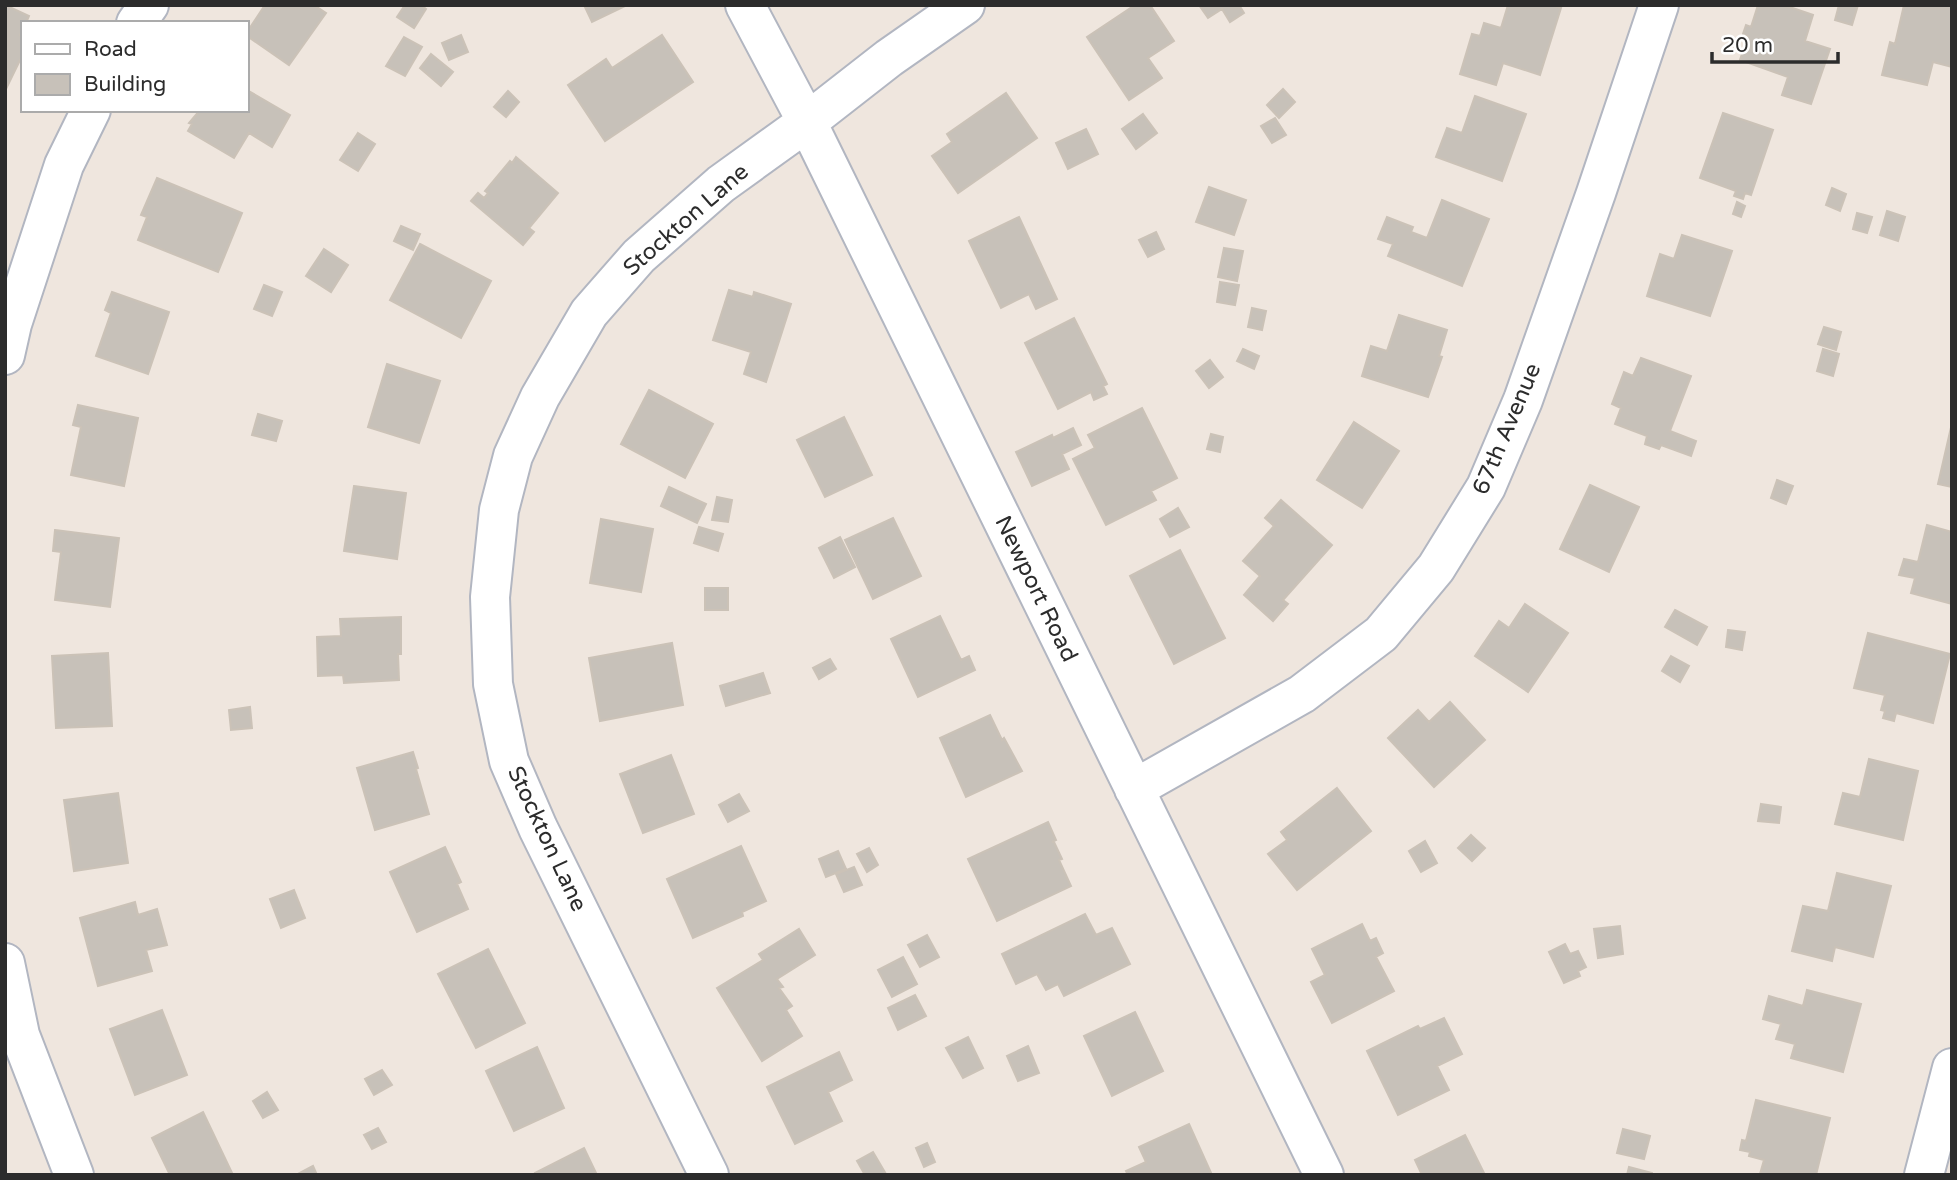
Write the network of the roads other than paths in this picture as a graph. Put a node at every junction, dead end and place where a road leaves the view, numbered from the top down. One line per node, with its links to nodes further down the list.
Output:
1 (149, 5): 5 (street)
2 (745, 5): 7 (street, Newport Road)
3 (965, 5): 7 (street, Stockton Lane)
4 (1659, 5): 9 (street, 67th Avenue)
5 (137, 21)
6 (90, 112): 8 (street)
7 (807, 122): 9 (street, Newport Road); 13 (street, Stockton Lane)
8 (5, 355)
9 (1134, 789): 14 (street, Newport Road)
10 (5, 963): 12 (street)
11 (1952, 1068): 15 (street)
12 (74, 1175)
13 (709, 1175)
14 (1324, 1175)
15 (1924, 1175)

